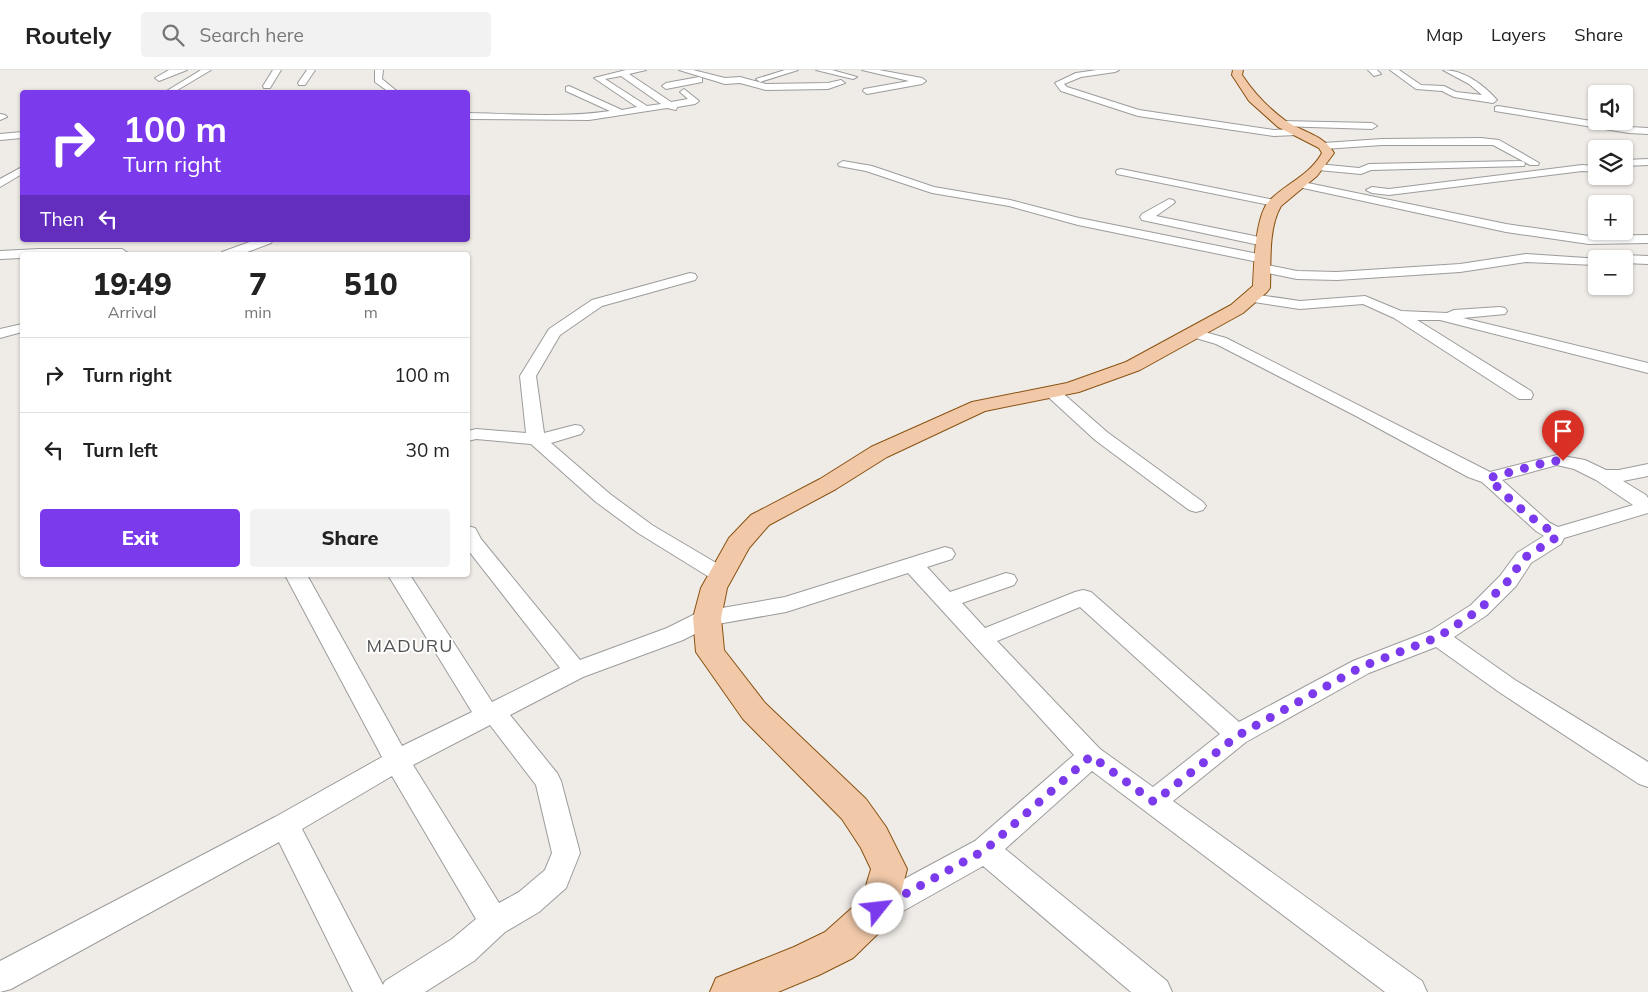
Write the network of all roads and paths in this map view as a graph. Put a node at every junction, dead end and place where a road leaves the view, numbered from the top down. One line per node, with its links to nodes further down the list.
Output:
1 (184, 70): 20 (street)
2 (207, 70): 30 (street)
3 (276, 70): 28 (street)
4 (311, 70): 26 (street)
5 (379, 70): 31 (street)
6 (642, 70): 15 (street)
7 (683, 70): 18 (street)
8 (794, 70): 17 (street)
9 (820, 70): 29 (street)
10 (866, 70): 29 (street)
11 (1115, 70): 41 (street)
12 (1238, 70): 41 (main road)
13 (1394, 70): 34 (street)
14 (1447, 70): 34 (street)
15 (628, 72): 21 (street); 35 (street)
16 (745, 72): 19 (street)
17 (785, 72): 22 (street); 24 (street)
18 (696, 73): 19 (street); 19 (street)
19 (711, 74): 24 (street)
20 (158, 78)
21 (598, 78): 23 (street); 36 (street)
22 (810, 78)
23 (586, 79)
24 (748, 82): 25 (street)
25 (841, 82)
26 (302, 83)
27 (578, 84): 38 (street)
28 (267, 86)
29 (893, 86): 32 (street)
30 (172, 90)
31 (391, 90)
32 (867, 91)
33 (684, 92): 35 (street)
34 (1492, 99): 42 (street)
35 (669, 105): 36 (street); 37 (street)
36 (645, 109): 38 (street)
37 (679, 112)
38 (622, 113): 39 (street)
39 (470, 116)
40 (1372, 126): 41 (street)
41 (1289, 128): 51 (main road)
42 (1648, 131)
43 (20, 135): 44 (street)
44 (0, 137)
45 (1648, 162): 47 (street)
46 (1588, 163): 49 (street)
47 (1633, 163)
48 (843, 164): 66 (street)
49 (1536, 164): 51 (street); 53 (street)
50 (1588, 168): 56 (street)
51 (1312, 169): 53 (street); 56 (street); 58 (main road); 59 (street)
52 (20, 171): 55 (street)
53 (1361, 171): 56 (street)
54 (1121, 172): 58 (street)
55 (0, 184)
56 (1386, 184)
57 (1169, 202): 66 (street)
58 (1275, 203): 66 (main road)
59 (1648, 238)
60 (54, 242): 62 (street)
61 (262, 242): 63 (street)
62 (41, 252)
63 (235, 252)
64 (20, 254): 65 (street)
65 (0, 255)
66 (1263, 257): 67 (street); 70 (main road)
67 (1588, 261)
68 (690, 277): 83 (street)
69 (1384, 285): 71 (street)
70 (1252, 298): 71 (street); 77 (main road)
71 (1365, 300): 73 (street)
72 (1500, 311): 74 (street)
73 (1399, 315): 74 (street); 80 (street)
74 (1440, 316): 78 (street)
75 (20, 329): 76 (street)
76 (0, 334)
77 (1194, 334): 79 (main road); 86 (street)
78 (1648, 368)
79 (1052, 392): 87 (street); 93 (main road)
80 (1525, 395)
81 (575, 430): 83 (street)
82 (470, 436): 83 (street)
83 (536, 439): 93 (street)
84 (1648, 470): 85 (street)
85 (1603, 476): 86 (street); 88 (street)
86 (1489, 478): 89 (street)
87 (1196, 506)
88 (1646, 507): 89 (street)
89 (1556, 534): 99 (street)
90 (470, 538): 101 (street)
91 (945, 554): 92 (street)
92 (913, 565): 97 (street); 98 (street)
93 (722, 575): 98 (main road)
94 (297, 577): 105 (street)
95 (400, 577): 102 (street)
96 (1006, 580): 97 (street)
97 (946, 601): 100 (street)
98 (707, 618): 101 (street); 110 (main road)
99 (1438, 637): 103 (street); 106 (street)
100 (980, 639): 103 (street); 104 (street)
101 (575, 671): 102 (street)
102 (491, 714): 105 (street); 111 (street)
103 (1237, 736): 107 (street)
104 (1091, 756): 107 (street); 109 (street)
105 (397, 761): 108 (street); 111 (street)
106 (1648, 776)
107 (1154, 802): 117 (street)
108 (285, 825): 112 (street); 113 (street)
109 (985, 850): 110 (street); 116 (street)
110 (878, 909): 115 (main road)
111 (494, 922): 114 (street)
112 (0, 978)
113 (370, 992)
114 (396, 992)
115 (730, 992)
116 (1156, 992)
117 (1411, 992)

